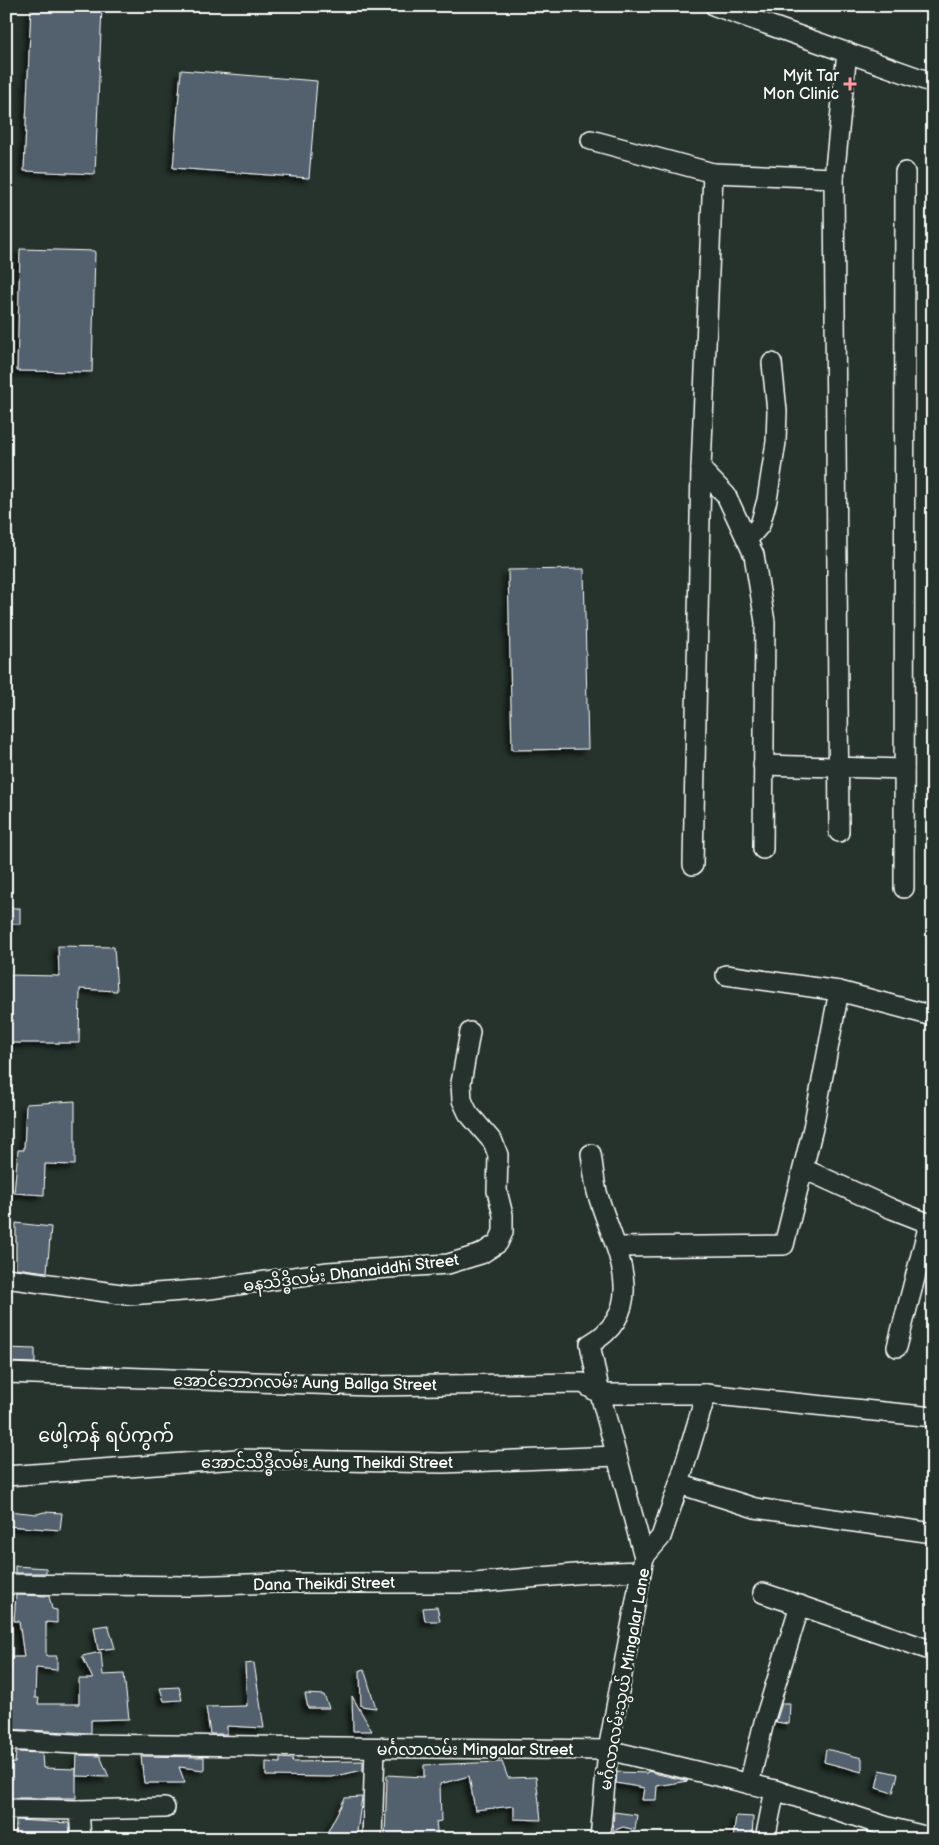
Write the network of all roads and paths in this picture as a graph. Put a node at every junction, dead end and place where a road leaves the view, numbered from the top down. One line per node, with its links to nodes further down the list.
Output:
1 (715, 6): 2 (street)
2 (847, 52): 3 (street); 7 (street)
3 (933, 83)
4 (591, 140): 6 (street)
5 (905, 172): 13 (street)
6 (713, 173): 7 (street); 9 (street)
7 (834, 178): 12 (street)
8 (772, 363): 10 (street)
9 (701, 469): 10 (street); 16 (street)
10 (747, 540): 11 (street)
11 (763, 765): 12 (street); 15 (street)
12 (839, 768): 13 (street); 14 (street)
13 (904, 769): 17 (street)
14 (839, 832)
15 (763, 849)
16 (693, 865)
17 (904, 888)
18 (726, 975): 19 (street)
19 (838, 991): 20 (street); 23 (street)
20 (933, 1016)
21 (470, 1032): 26 (street, ဓနသိဒ္ဓိလမ်း Dhanaiddhi Street)
22 (591, 1154): 25 (street, မင်္ဂလာလမ်းသွယ် Mingalar Lane)
23 (804, 1169): 24 (street); 25 (street)
24 (931, 1224): 27 (street)
25 (617, 1247): 29 (street, မင်္ဂလာလမ်းသွယ် Mingalar Lane)
26 (6, 1278)
27 (897, 1347)
28 (6, 1373): 29 (street, အောင်ဘောဂလမ်း Aung Ballga Street)
29 (600, 1394): 30 (street); 32 (street, မင်္ဂလာလမ်းသွယ် Mingalar Lane)
30 (706, 1394): 31 (street); 34 (street)
31 (933, 1417)
32 (617, 1456): 33 (street, အောင်သိဒ္ဓိလမ်း Aung Theikdi Street); 36 (street, မင်္ဂလာလမ်းသွယ် Mingalar Lane)
33 (6, 1476)
34 (679, 1484): 35 (street); 36 (street)
35 (933, 1533)
36 (643, 1564): 37 (street, Dana Theikdi Street); 43 (street, မင်္ဂလာလမ်းသွယ် Mingalar Lane)
37 (6, 1584)
38 (763, 1593): 39 (street)
39 (800, 1605): 40 (street); 44 (street)
40 (933, 1651)
41 (6, 1740): 42 (street, မင်္ဂလာလမ်း Mingalar Street)
42 (375, 1748): 43 (street, မင်္ဂလာလမ်း Mingalar Street); 51 (street)
43 (608, 1750): 44 (street, မင်္ဂလာလမ်း Mingalar Street); 52 (street, မင်္ဂလာလမ်းသွယ် Mingalar Lane)
44 (749, 1784): 45 (street, မင်္ဂလာလမ်း Mingalar Street)
45 (775, 1790): 49 (street, မင်္ဂလာလမ်း Mingalar Street); 53 (street)
46 (165, 1808): 48 (street)
47 (6, 1809): 48 (street)
48 (79, 1810): 50 (street)
49 (933, 1838)
50 (81, 1839)
51 (372, 1839)
52 (600, 1839)
53 (765, 1839)

